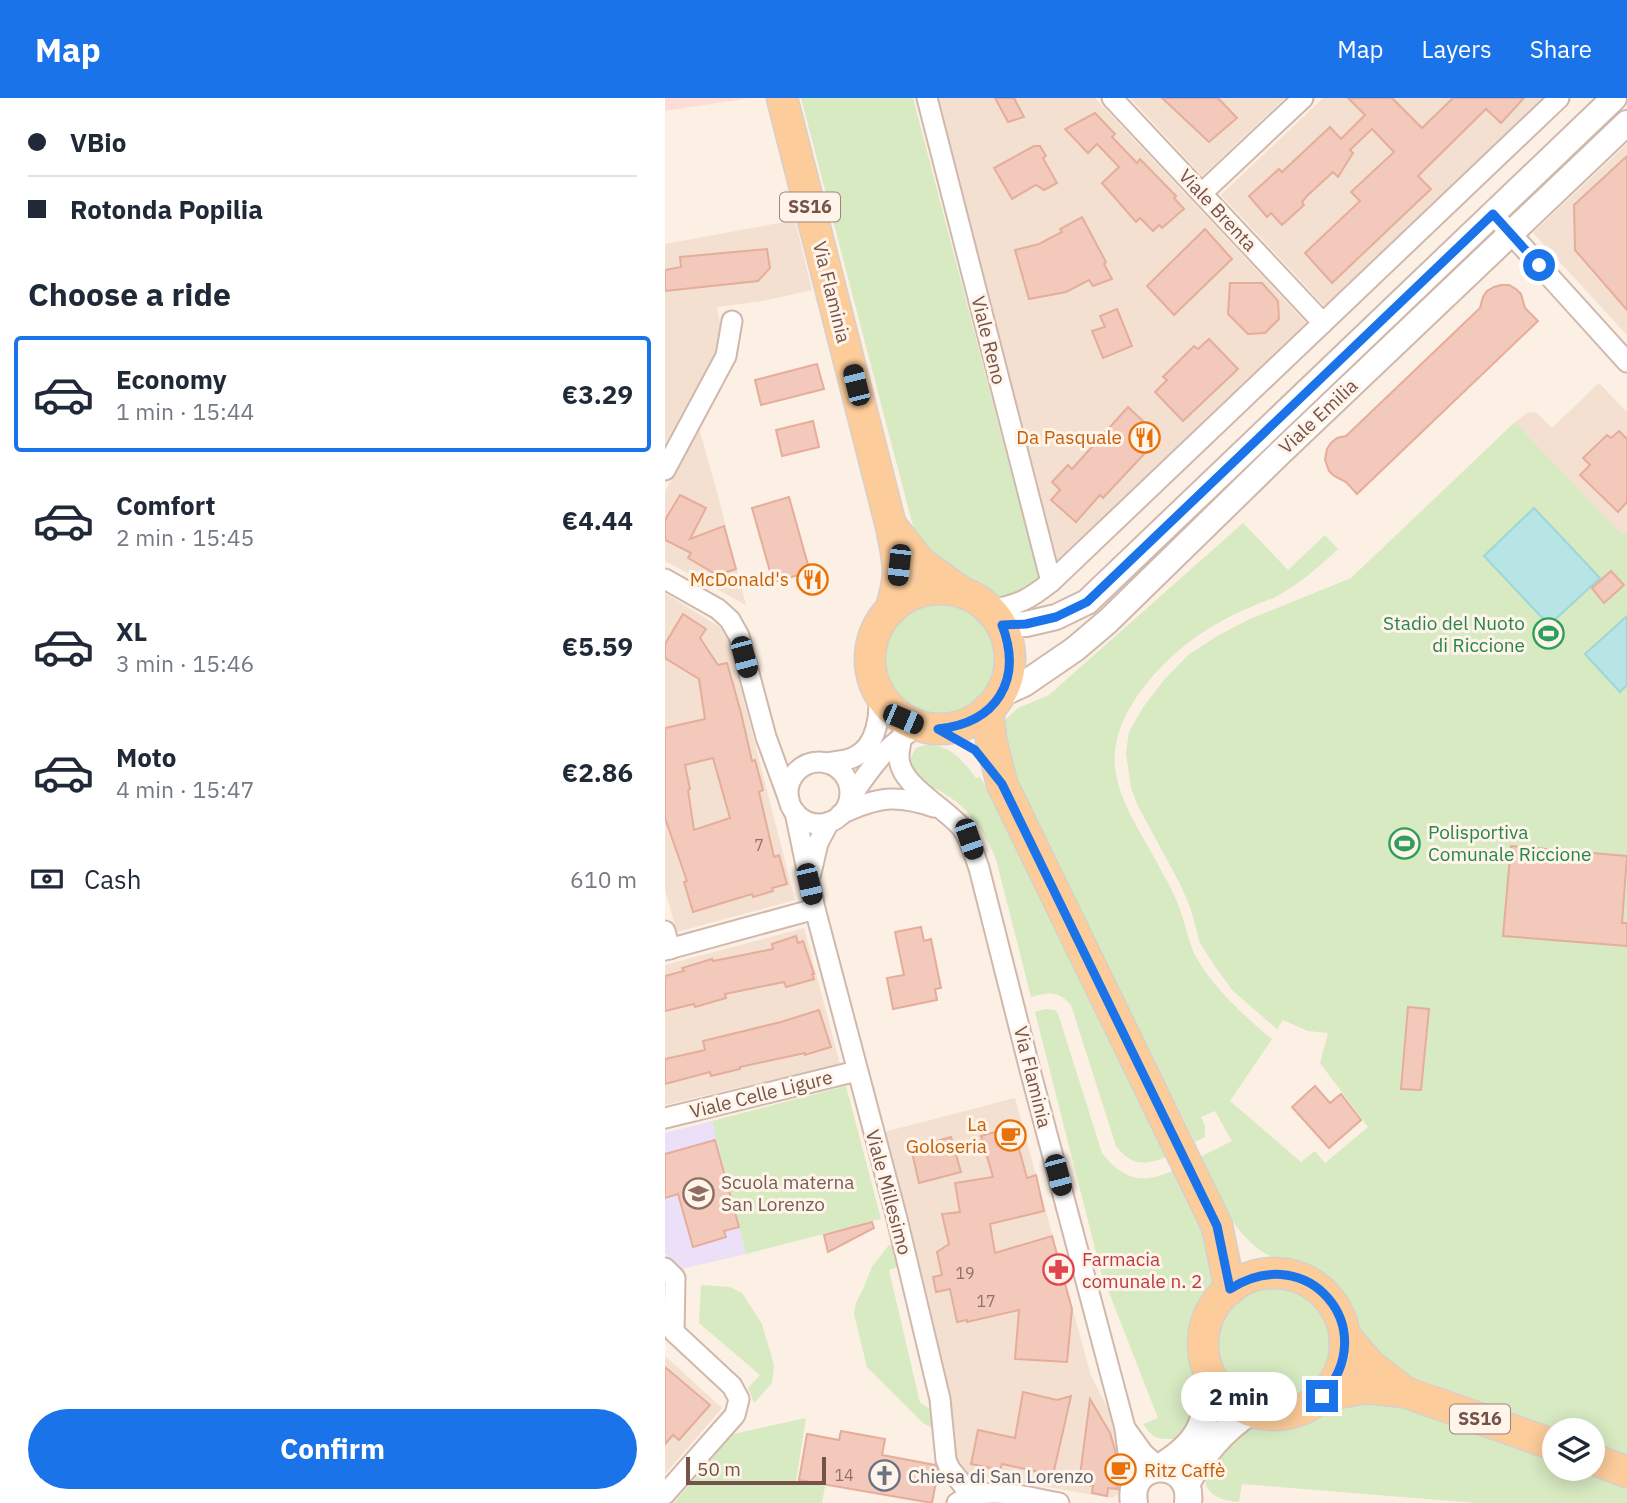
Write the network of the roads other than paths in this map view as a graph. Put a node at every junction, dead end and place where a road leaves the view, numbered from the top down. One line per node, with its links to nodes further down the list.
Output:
1 (782, 98): 15 (main road, Via Flaminia / SS16)
2 (927, 98): 17 (street, Viale Reno)
3 (1112, 98): 8 (street, Viale Brenta)
4 (1303, 98): 8 (street)
5 (1559, 98): 12 (street)
6 (1613, 98): 9 (street, Viale Emilia)
7 (1627, 123): 10 (street, Viale Emilia)
8 (1202, 194): 12 (street, Viale Brenta)
9 (1493, 214): 10 (street); 20 (street, Viale Emilia)
10 (1511, 234): 13 (street); 22 (street, Viale Emilia)
11 (732, 321): 14 (street)
12 (1323, 323): 17 (street)
13 (1627, 362)
14 (665, 470)
15 (891, 526): 18 (main road, Via Flaminia / SS16); 19 (main road, Via Flaminia / SS16)
16 (665, 579): 24 (street, Viale Millesimo)
17 (1051, 582): 20 (street)
18 (960, 591): 19 (main road, SS16); 20 (main road, SS16)
19 (891, 608): 21 (main road, SS16)
20 (996, 617): 22 (main road, SS16)
21 (878, 692): 23 (main road, SS16); 25 (street)
22 (994, 702): 23 (main road); 27 (main road, SS16)
23 (920, 730): 27 (main road, SS16); 29 (street, Via Flaminia); 30 (street, Viale Millesimo)
24 (766, 737): 26 (street, Viale Millesimo); 28 (street, Viale Millesimo)
25 (827, 763): 26 (street); 30 (street)
26 (805, 766): 28 (street)
27 (1002, 784): 36 (main road, SS16)
28 (792, 806): 30 (street); 31 (street, Viale Millesimo)
29 (940, 809): 30 (street, Via Flaminia); 45 (street, Via Flaminia)
30 (840, 812): 31 (street, Viale Millesimo)
31 (809, 884): 32 (street, Viale Millesimo)
32 (815, 909): 33 (street); 34 (street, Viale Millesimo)
33 (667, 943)
34 (857, 1071): 35 (street, Viale Celle Ligure); 53 (street, Viale Millesimo)
35 (665, 1118)
36 (1217, 1226): 38 (main road, SS16); 39 (main road, SS16)
37 (665, 1268): 50 (street)
38 (1268, 1274): 39 (main road); 40 (main road)
39 (1230, 1289): 41 (main road)
40 (1345, 1336): 42 (main road, SS16); 43 (main road)
41 (1209, 1372): 44 (main road); 48 (main road)
42 (1405, 1392): 43 (main road, SS16); 46 (main road, SS16)
43 (1322, 1396): 44 (main road)
44 (1251, 1410): 51 (main road)
45 (1125, 1428): 48 (street, Via Flaminia); 52 (street)
46 (1542, 1442)
47 (1605, 1464): 49 (main road)
48 (1159, 1468): 51 (main road); 52 (main road)
49 (1627, 1472)
50 (665, 1493)
51 (1191, 1496)
52 (1133, 1497)
53 (964, 1499): 54 (street)
54 (1059, 1503)

